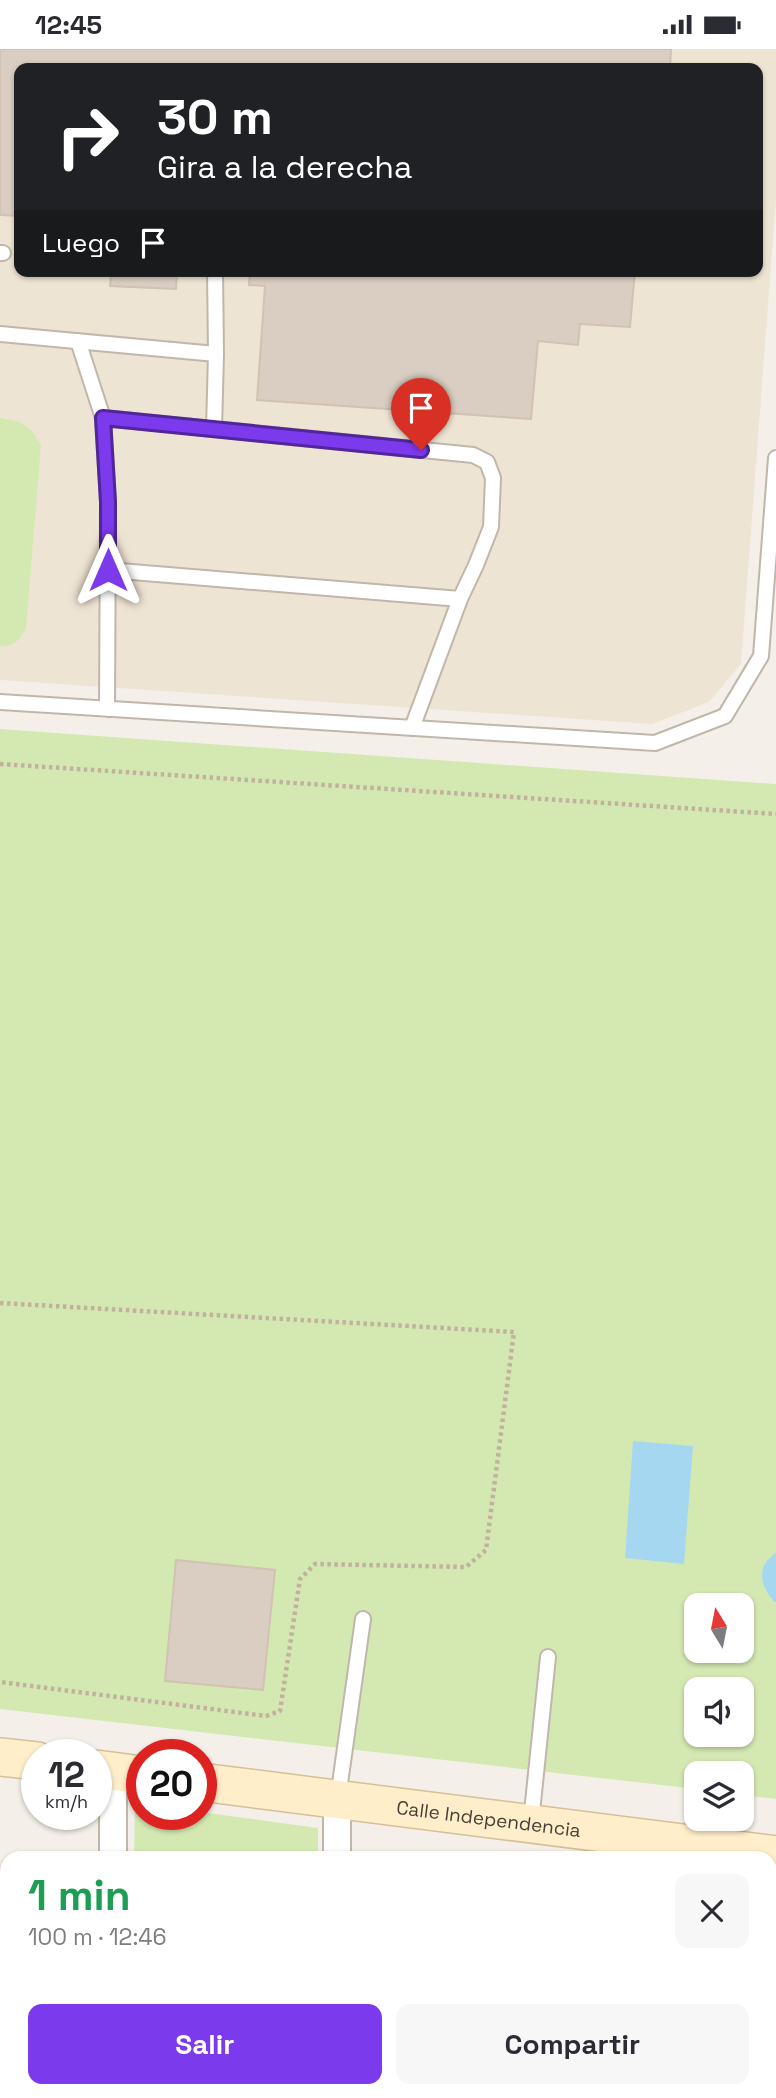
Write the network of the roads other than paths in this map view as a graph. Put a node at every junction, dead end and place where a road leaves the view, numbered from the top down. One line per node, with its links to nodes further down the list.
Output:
1 (215, 277): 4 (lane)
2 (0, 334): 3 (lane)
3 (78, 341): 4 (lane); 5 (lane)
4 (216, 353): 6 (lane)
5 (103, 418): 6 (lane); 8 (lane)
6 (214, 429): 9 (lane)
7 (776, 458): 12 (lane)
8 (108, 570): 9 (lane); 11 (lane)
9 (460, 599): 12 (lane)
10 (0, 702): 11 (lane)
11 (107, 709): 12 (lane)
12 (412, 728)
13 (363, 1619): 19 (lane)
14 (548, 1657): 20 (lane)
15 (0, 1757): 16 (street)
16 (21, 1760)
17 (117, 1772): 21 (street)
18 (217, 1784): 19 (street, Calle Independencia)
19 (337, 1800): 20 (street, Calle Independencia); 22 (street)
20 (531, 1824): 23 (street, Calle Independencia)
21 (113, 1851)
22 (337, 1851)
23 (718, 1851)

